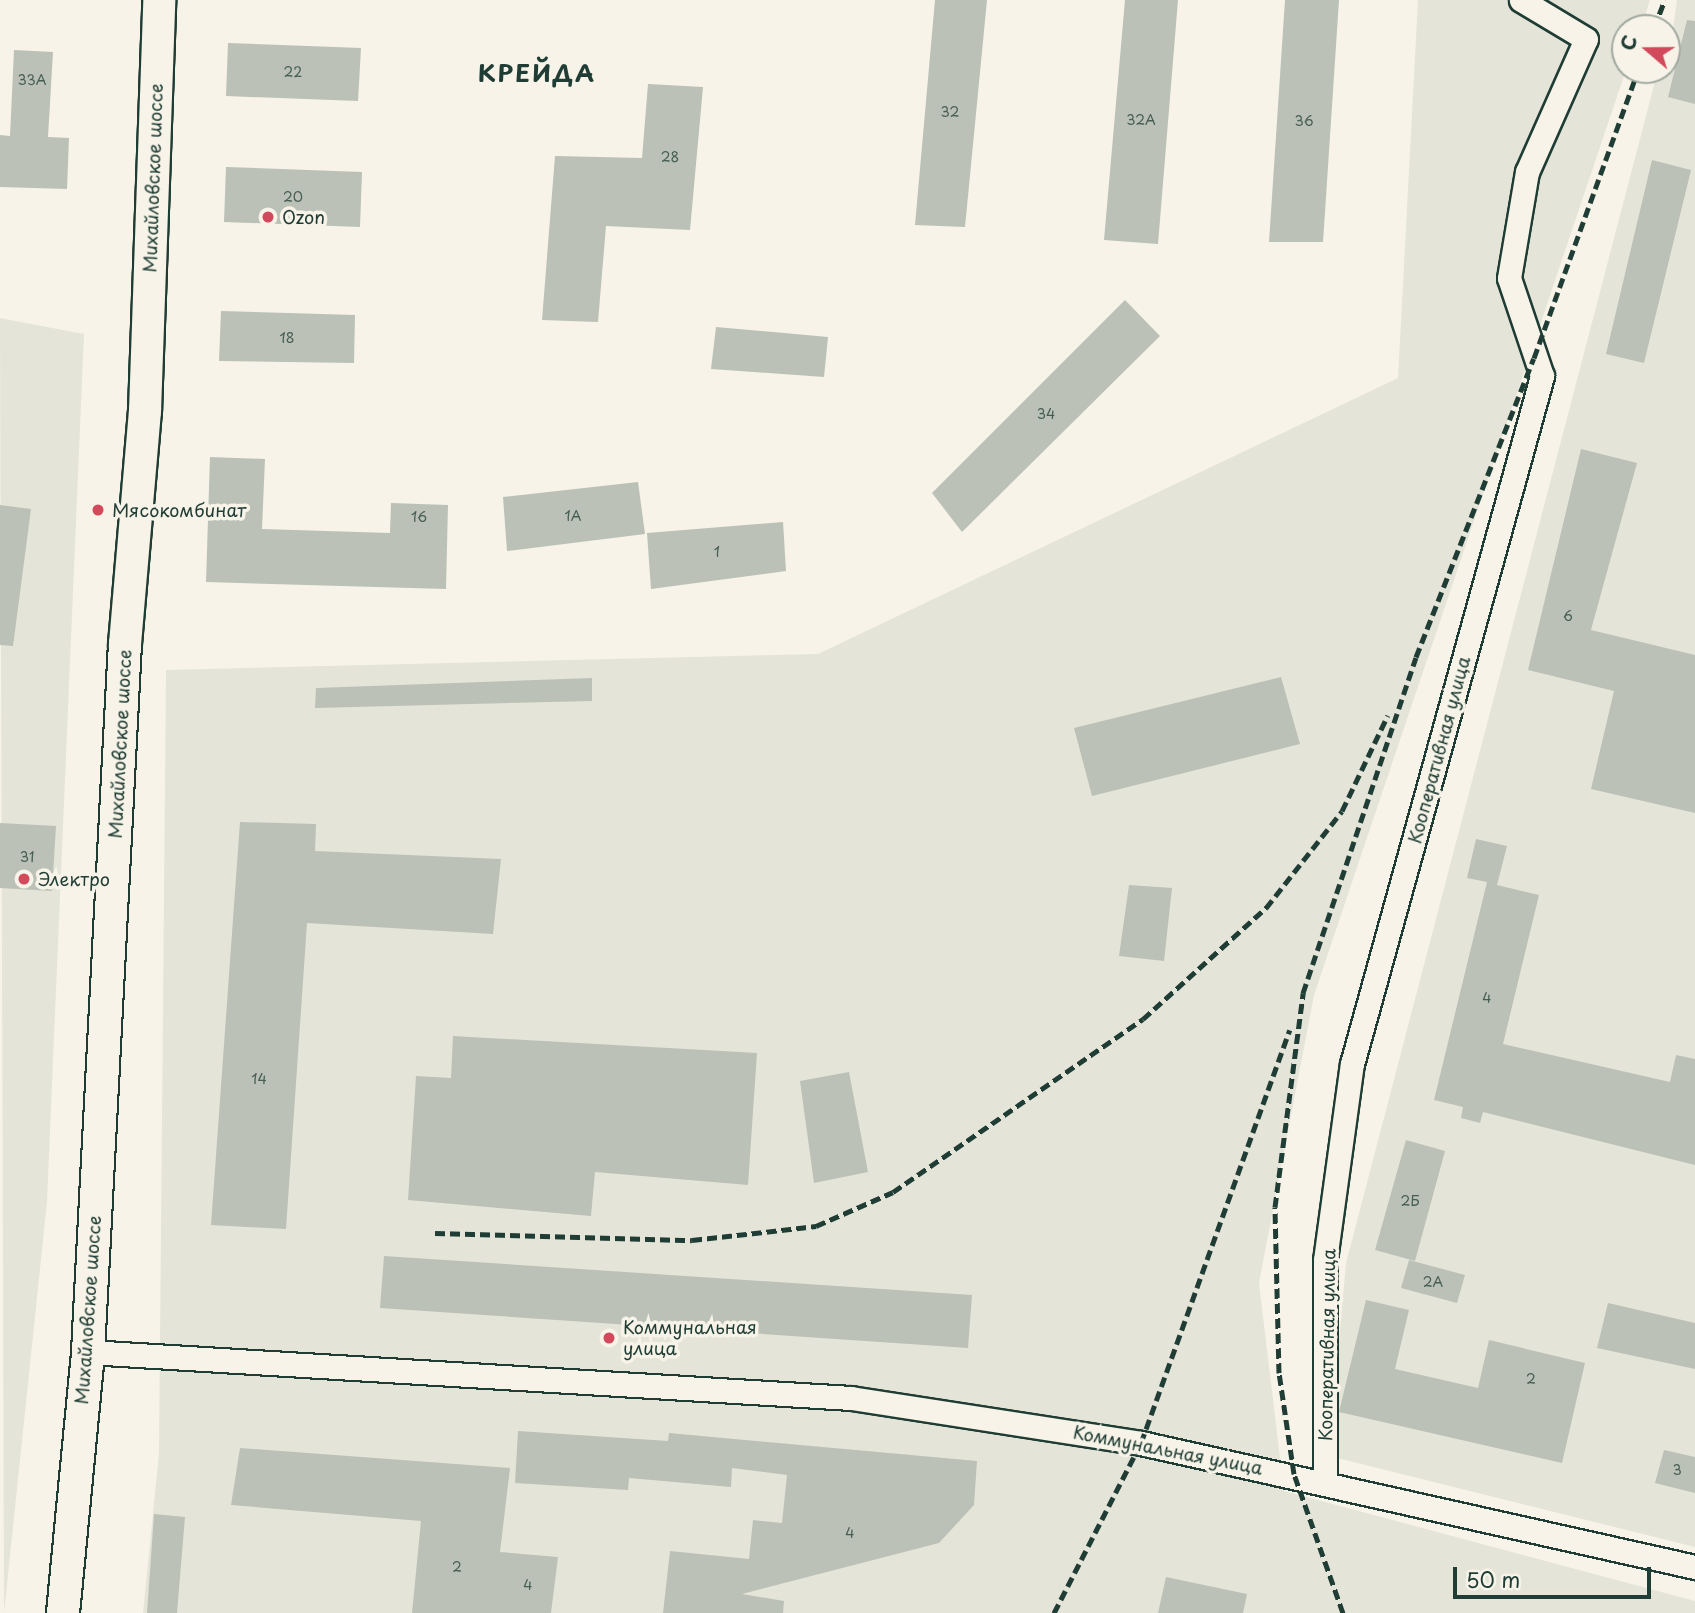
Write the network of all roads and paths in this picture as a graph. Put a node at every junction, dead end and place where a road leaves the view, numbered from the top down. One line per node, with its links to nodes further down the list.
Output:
1 (159, 0): 3 (main road, Михайловское шоссе)
2 (1521, 0): 4 (street, Кооперативная улица)
3 (88, 1352): 4 (street, Коммунальная улица); 6 (main road, Михайловское шоссе)
4 (1325, 1481): 5 (street, Коммунальная улица)
5 (1695, 1567)
6 (63, 1613)

